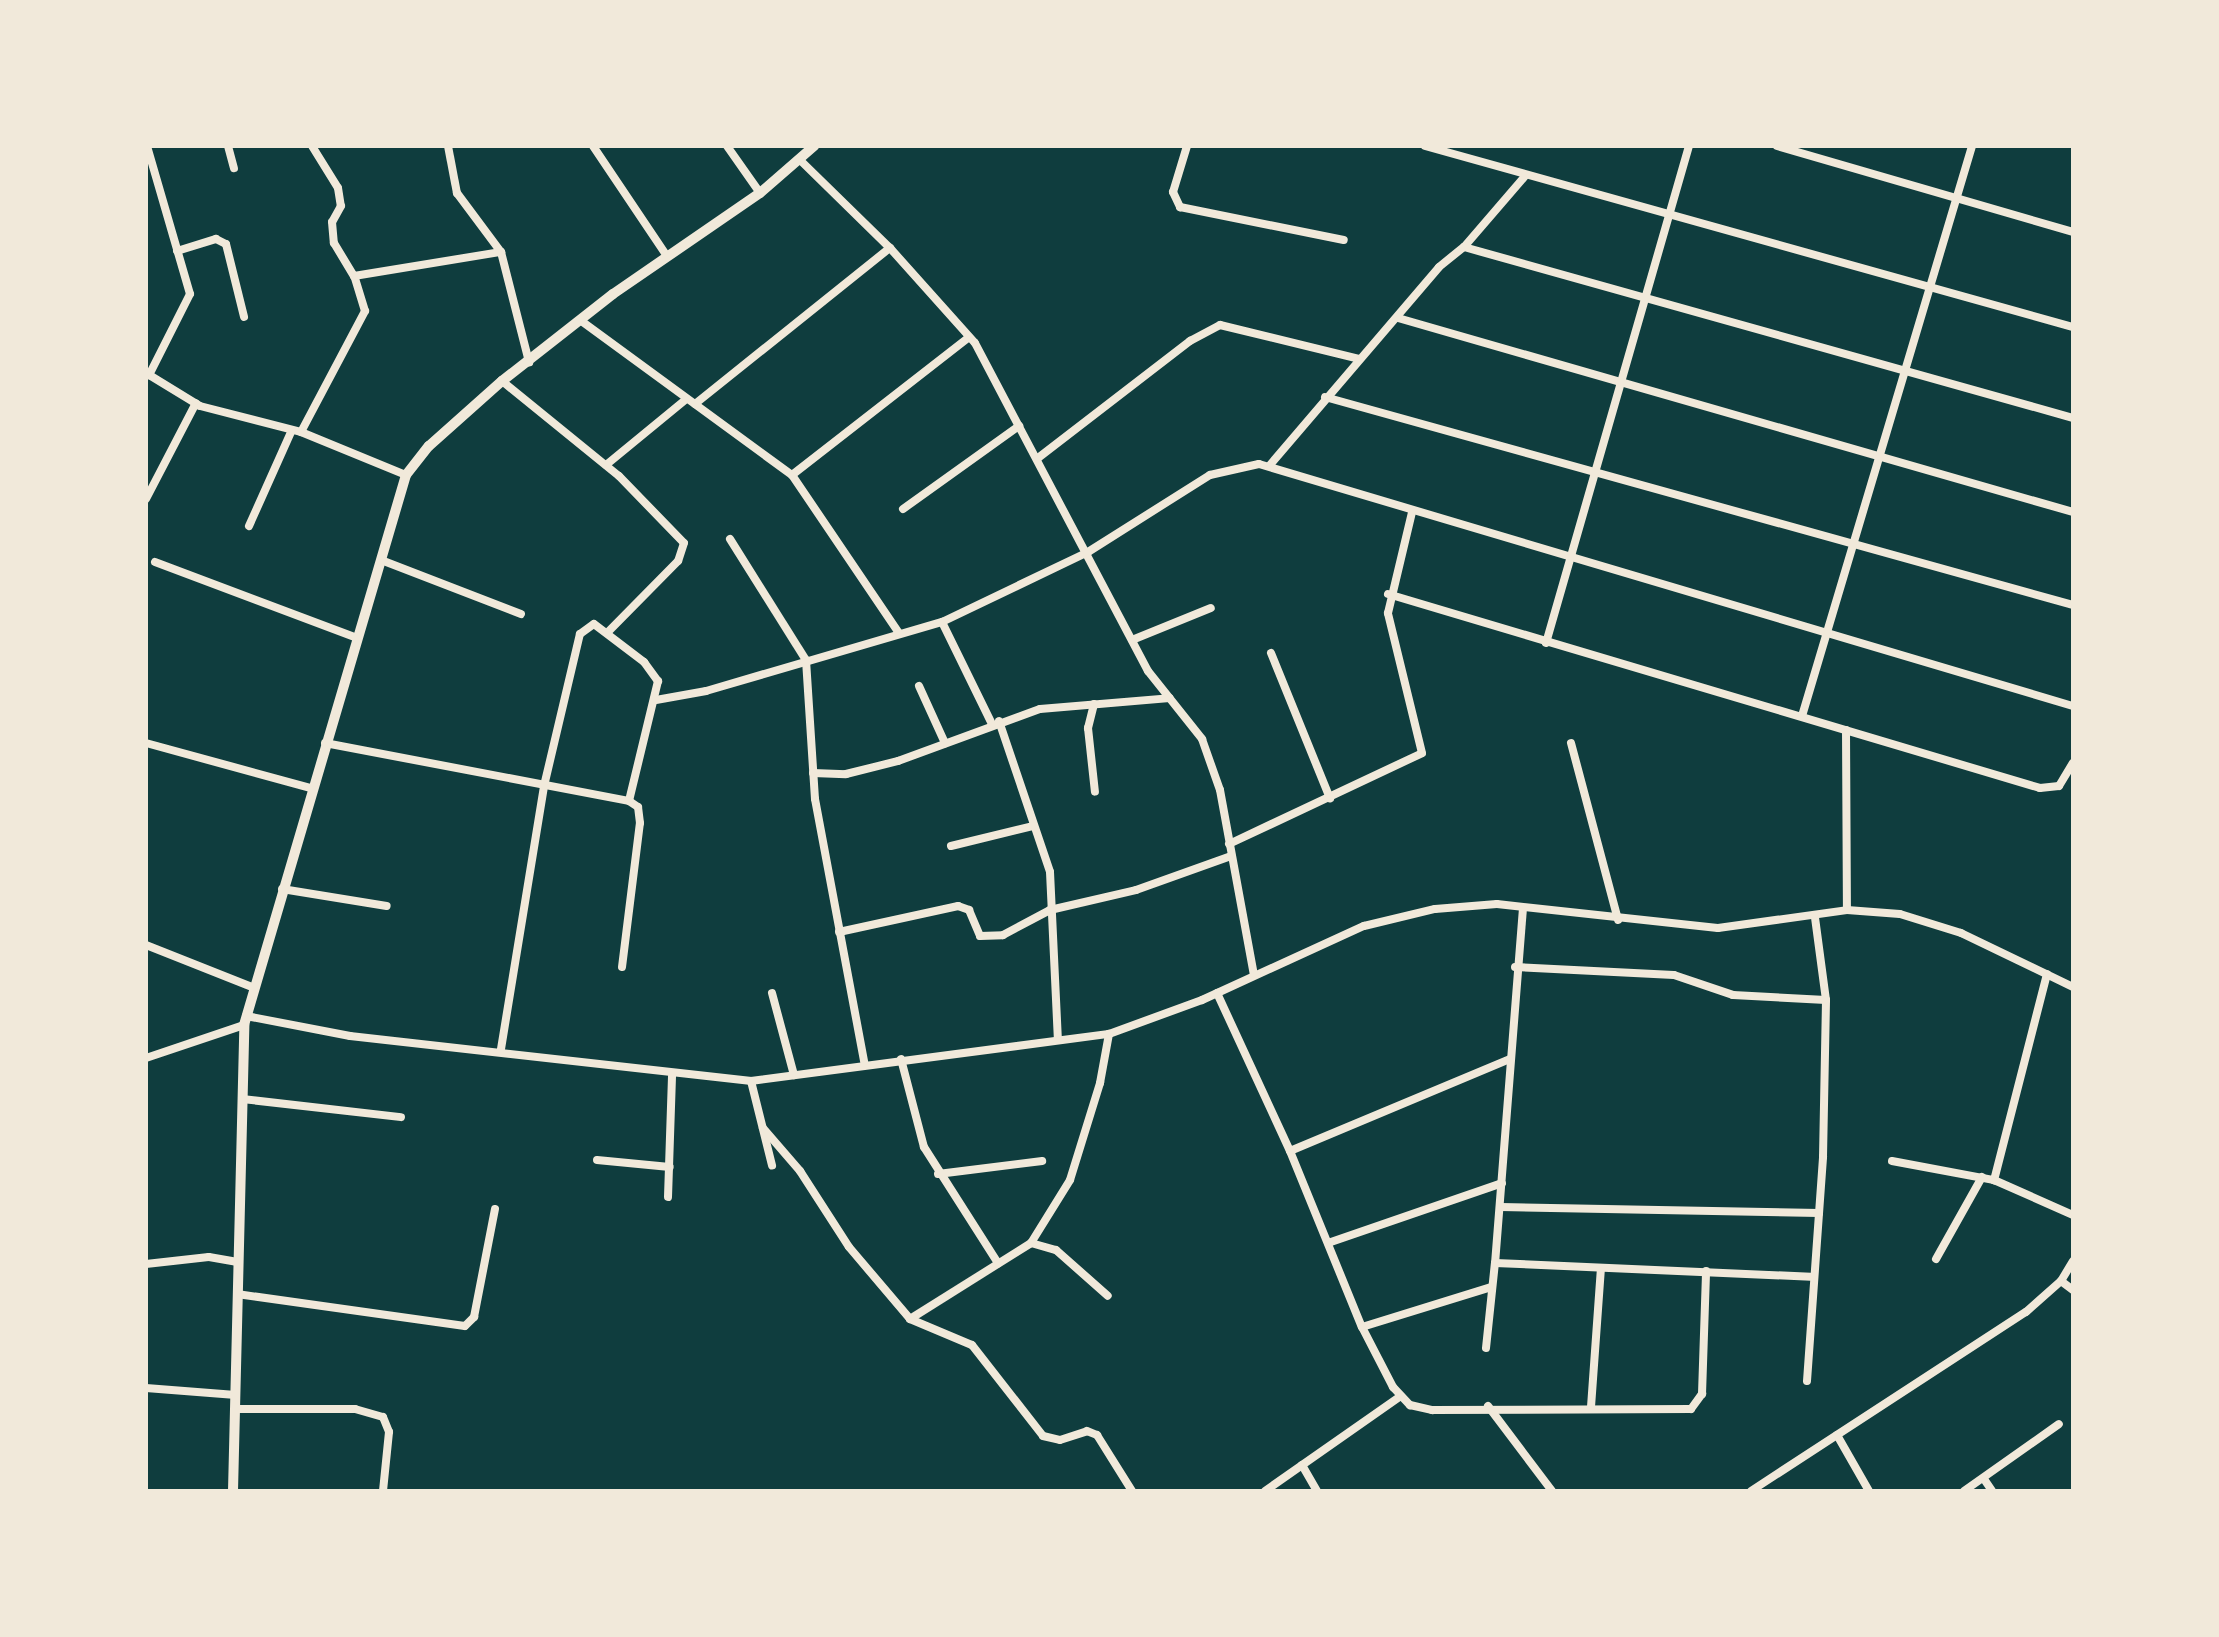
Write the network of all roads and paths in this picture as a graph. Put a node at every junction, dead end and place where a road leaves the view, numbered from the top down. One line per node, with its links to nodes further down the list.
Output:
1 (147, 146): 23 (street)
2 (228, 146): 14 (street)
3 (312, 146): 26 (street)
4 (448, 146): 24 (street)
5 (593, 146): 25 (street)
6 (727, 146): 16 (street)
7 (814, 146): 13 (street)
8 (1187, 146): 20 (street)
9 (1425, 146): 15 (street)
10 (1689, 146): 18 (street)
11 (1777, 146): 17 (street)
12 (1972, 146): 17 (street)
13 (800, 160): 16 (street); 22 (street)
14 (234, 168)
15 (1525, 176): 18 (street); 21 (street)
16 (760, 193): 25 (street)
17 (1957, 198): 19 (street); 27 (street)
18 (1671, 211): 27 (street); 28 (street)
19 (2073, 232)
20 (1344, 240)
21 (1464, 247): 28 (street); 30 (street)
22 (890, 248): 33 (street); 43 (street)
23 (177, 251): 29 (street); 37 (street)
24 (501, 252): 26 (street); 35 (street)
25 (667, 256): 31 (street)
26 (354, 276): 46 (street)
27 (1931, 286): 32 (street); 36 (street)
28 (1647, 298): 36 (street); 38 (street)
29 (244, 317)
30 (1398, 318): 34 (street); 38 (street)
31 (580, 320): 35 (street); 41 (street)
32 (2073, 327)
33 (969, 337): 45 (street); 53 (street)
34 (1359, 359): 40 (street); 48 (street)
35 (529, 362): 39 (street)
36 (1907, 370): 44 (street); 47 (street)
37 (148, 374): 42 (street)
38 (1624, 380): 47 (street); 51 (street)
39 (502, 381): 49 (street); 52 (street)
40 (1325, 397): 50 (street); 51 (street)
41 (685, 400): 43 (street); 49 (street)
42 (196, 403): 46 (street); 54 (street)
43 (695, 404): 53 (street)
44 (2073, 418)
45 (1019, 426): 48 (street); 55 (street)
46 (296, 431): 52 (street); 58 (street)
47 (1883, 456): 57 (street); 60 (street)
48 (1038, 458): 61 (street)
49 (606, 465): 70 (street)
50 (1270, 465): 56 (street); 61 (street)
51 (1596, 469): 60 (street); 62 (street)
52 (406, 475): 63 (street)
53 (792, 475): 72 (street)
54 (146, 499)
55 (903, 509)
56 (1412, 512): 62 (street); 65 (street)
57 (2073, 512)
58 (249, 526)
59 (730, 539): 77 (street)
60 (1853, 545): 66 (street); 71 (street)
61 (1088, 552): 69 (street); 74 (street)
62 (1572, 558): 71 (street); 75 (street)
63 (381, 560): 68 (street); 73 (street)
64 (155, 562): 73 (street)
65 (1388, 594): 75 (street); 95 (street)
66 (2073, 605)
67 (1211, 608): 74 (street)
68 (521, 614)
69 (942, 622): 72 (street); 84 (street)
70 (609, 631): 80 (street); 92 (street)
71 (1829, 631): 82 (street); 83 (street)
72 (899, 633): 77 (street)
73 (357, 638): 87 (street)
74 (1132, 640): 79 (street)
75 (1546, 643): 83 (street)
76 (1271, 653): 95 (street)
77 (806, 660): 80 (street); 91 (street)
78 (919, 686): 88 (street)
79 (1170, 698): 81 (street); 98 (street)
80 (656, 700): 96 (street)
81 (1094, 704): 84 (street); 94 (street)
82 (2073, 706)
83 (1802, 716): 85 (street)
84 (995, 722): 88 (street); 97 (street)
85 (1846, 730): 90 (street); 105 (street)
86 (146, 743): 93 (street)
87 (325, 743): 92 (street); 93 (street)
88 (945, 743): 91 (street)
89 (1571, 743): 107 (street)
90 (2073, 763)
91 (813, 773): 108 (street)
92 (544, 786): 96 (street); 122 (street)
93 (311, 788): 101 (street)
94 (1095, 792)
95 (1330, 798): 98 (street)
96 (629, 801): 110 (street)
97 (1033, 826): 99 (street); 104 (street)
98 (1229, 844): 100 (street)
99 (951, 846)
100 (1231, 856): 104 (street); 113 (street)
101 (282, 889): 102 (street); 114 (street)
102 (387, 906)
103 (1523, 908): 107 (street); 111 (street); 113 (street)
104 (1050, 910): 108 (street); 121 (street)
105 (1847, 910): 106 (street); 112 (street)
106 (1815, 918): 107 (street); 118 (street)
107 (1618, 920)
108 (839, 932): 126 (street)
109 (146, 945): 114 (street)
110 (622, 967)
111 (1515, 967): 118 (street); 125 (street)
112 (2047, 974): 115 (street); 141 (street)
113 (1254, 975): 117 (street)
114 (252, 987): 119 (street)
115 (2073, 987)
116 (772, 993): 127 (street)
117 (1217, 993): 120 (street); 133 (street)
118 (1826, 1000): 146 (street)
119 (245, 1020): 122 (street); 123 (street); 130 (street)
120 (1109, 1034): 121 (street); 148 (street)
121 (1058, 1039): 124 (street)
122 (501, 1049): 128 (street)
123 (146, 1058)
124 (901, 1059): 126 (street); 139 (street)
125 (1510, 1059): 133 (street); 142 (street)
126 (865, 1065): 127 (street)
127 (794, 1075): 129 (street)
128 (672, 1076): 129 (street); 138 (street)
129 (751, 1081): 132 (street)
130 (242, 1099): 131 (street); 152 (street)
131 (401, 1117)
132 (763, 1128): 137 (street); 164 (street)
133 (1290, 1151): 149 (street)
134 (597, 1160): 138 (street)
135 (1042, 1161): 139 (street)
136 (1892, 1161): 140 (street)
137 (772, 1165)
138 (670, 1167): 143 (street)
139 (938, 1174): 153 (street)
140 (1982, 1177): 141 (street); 150 (street)
141 (1994, 1180): 147 (street)
142 (1502, 1183): 144 (street); 149 (street)
143 (668, 1197)
144 (1501, 1207): 146 (street); 154 (street)
145 (495, 1209): 162 (street)
146 (1819, 1213): 158 (street)
147 (2073, 1215)
148 (1031, 1243): 153 (street); 163 (street)
149 (1328, 1243): 165 (street)
150 (1936, 1259)
151 (2073, 1261): 159 (street)
152 (238, 1262): 155 (street); 162 (street)
153 (998, 1263): 164 (street)
154 (1495, 1263): 156 (street); 160 (street)
155 (146, 1264)
156 (1601, 1268): 157 (street); 172 (street)
157 (1706, 1271): 158 (street); 172 (street)
158 (1811, 1277): 167 (street)
159 (2061, 1281): 161 (street); 175 (street)
160 (1491, 1287): 165 (street); 166 (street)
161 (2073, 1290)
162 (237, 1294): 169 (street)
163 (1108, 1296)
164 (910, 1319): 180 (street)
165 (1362, 1327): 170 (street)
166 (1486, 1348)
167 (1807, 1381)
168 (146, 1388): 169 (street)
169 (236, 1395): 173 (street)
170 (1399, 1397): 171 (street); 176 (street)
171 (1488, 1406): 172 (street); 183 (street)
172 (1591, 1407)
173 (235, 1409): 178 (street); 179 (street)
174 (2059, 1424): 177 (street)
175 (1837, 1435): 184 (street); 185 (street)
176 (1302, 1465): 181 (street); 182 (street)
177 (1984, 1479): 186 (street); 187 (street)
178 (233, 1491)
179 (383, 1491)
180 (1132, 1491)
181 (1265, 1491)
182 (1317, 1491)
183 (1552, 1491)
184 (1751, 1491)
185 (1869, 1491)
186 (1964, 1491)
187 (1992, 1491)

